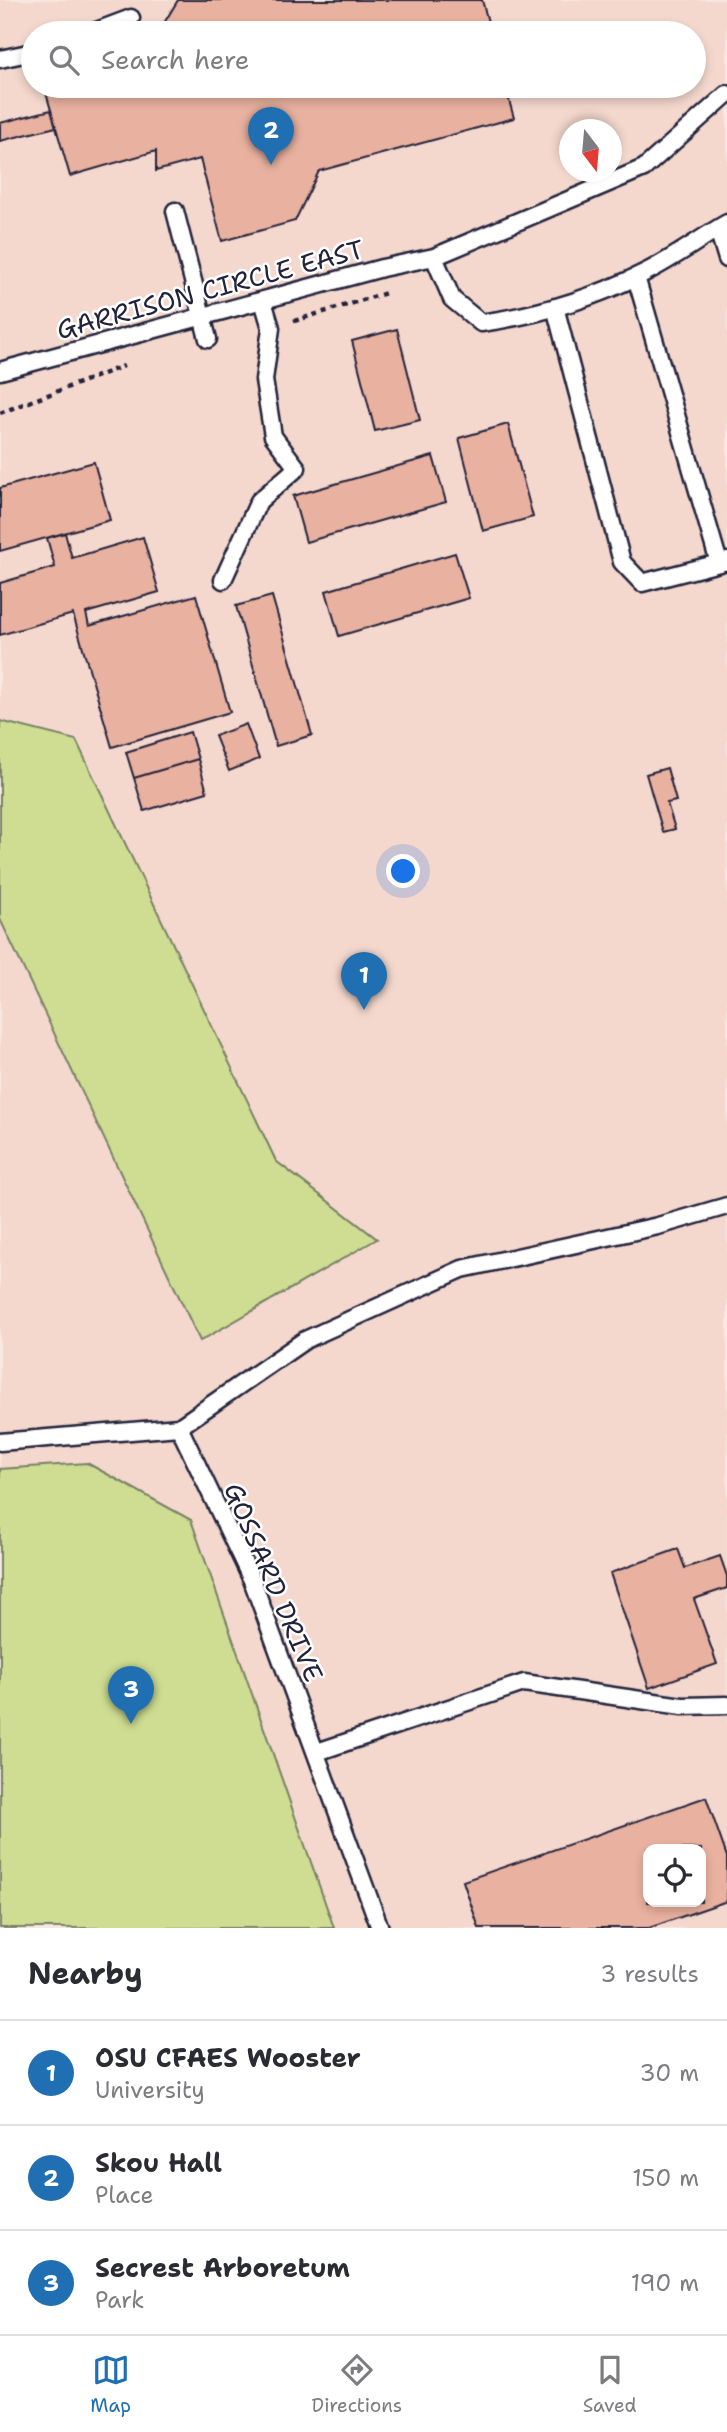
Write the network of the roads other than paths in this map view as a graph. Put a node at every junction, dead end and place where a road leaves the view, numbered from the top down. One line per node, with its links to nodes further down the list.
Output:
1 (131, 18): 2 (lane)
2 (123, 21)
3 (21, 55): 4 (lane)
4 (0, 60)
5 (727, 94): 8 (lane, GARRISON CIRCLE EAST)
6 (175, 211): 13 (lane)
7 (723, 226): 9 (lane); 10 (lane)
8 (434, 257): 11 (lane, GARRISON CIRCLE EAST); 12 (lane)
9 (727, 259)
10 (636, 277): 12 (lane); 16 (lane)
11 (262, 301): 13 (lane, GARRISON CIRCLE EAST); 17 (lane)
12 (555, 307): 16 (lane)
13 (202, 316): 14 (lane); 15 (lane, GARRISON CIRCLE EAST)
14 (208, 339)
15 (0, 371)
16 (723, 562)
17 (223, 580)
18 (727, 1206): 19 (lane)
19 (179, 1427): 20 (lane); 22 (lane, GOSSARD DRIVE)
20 (0, 1442)
21 (727, 1705): 22 (lane)
22 (317, 1752): 23 (lane, GOSSARD DRIVE)
23 (380, 1928)

